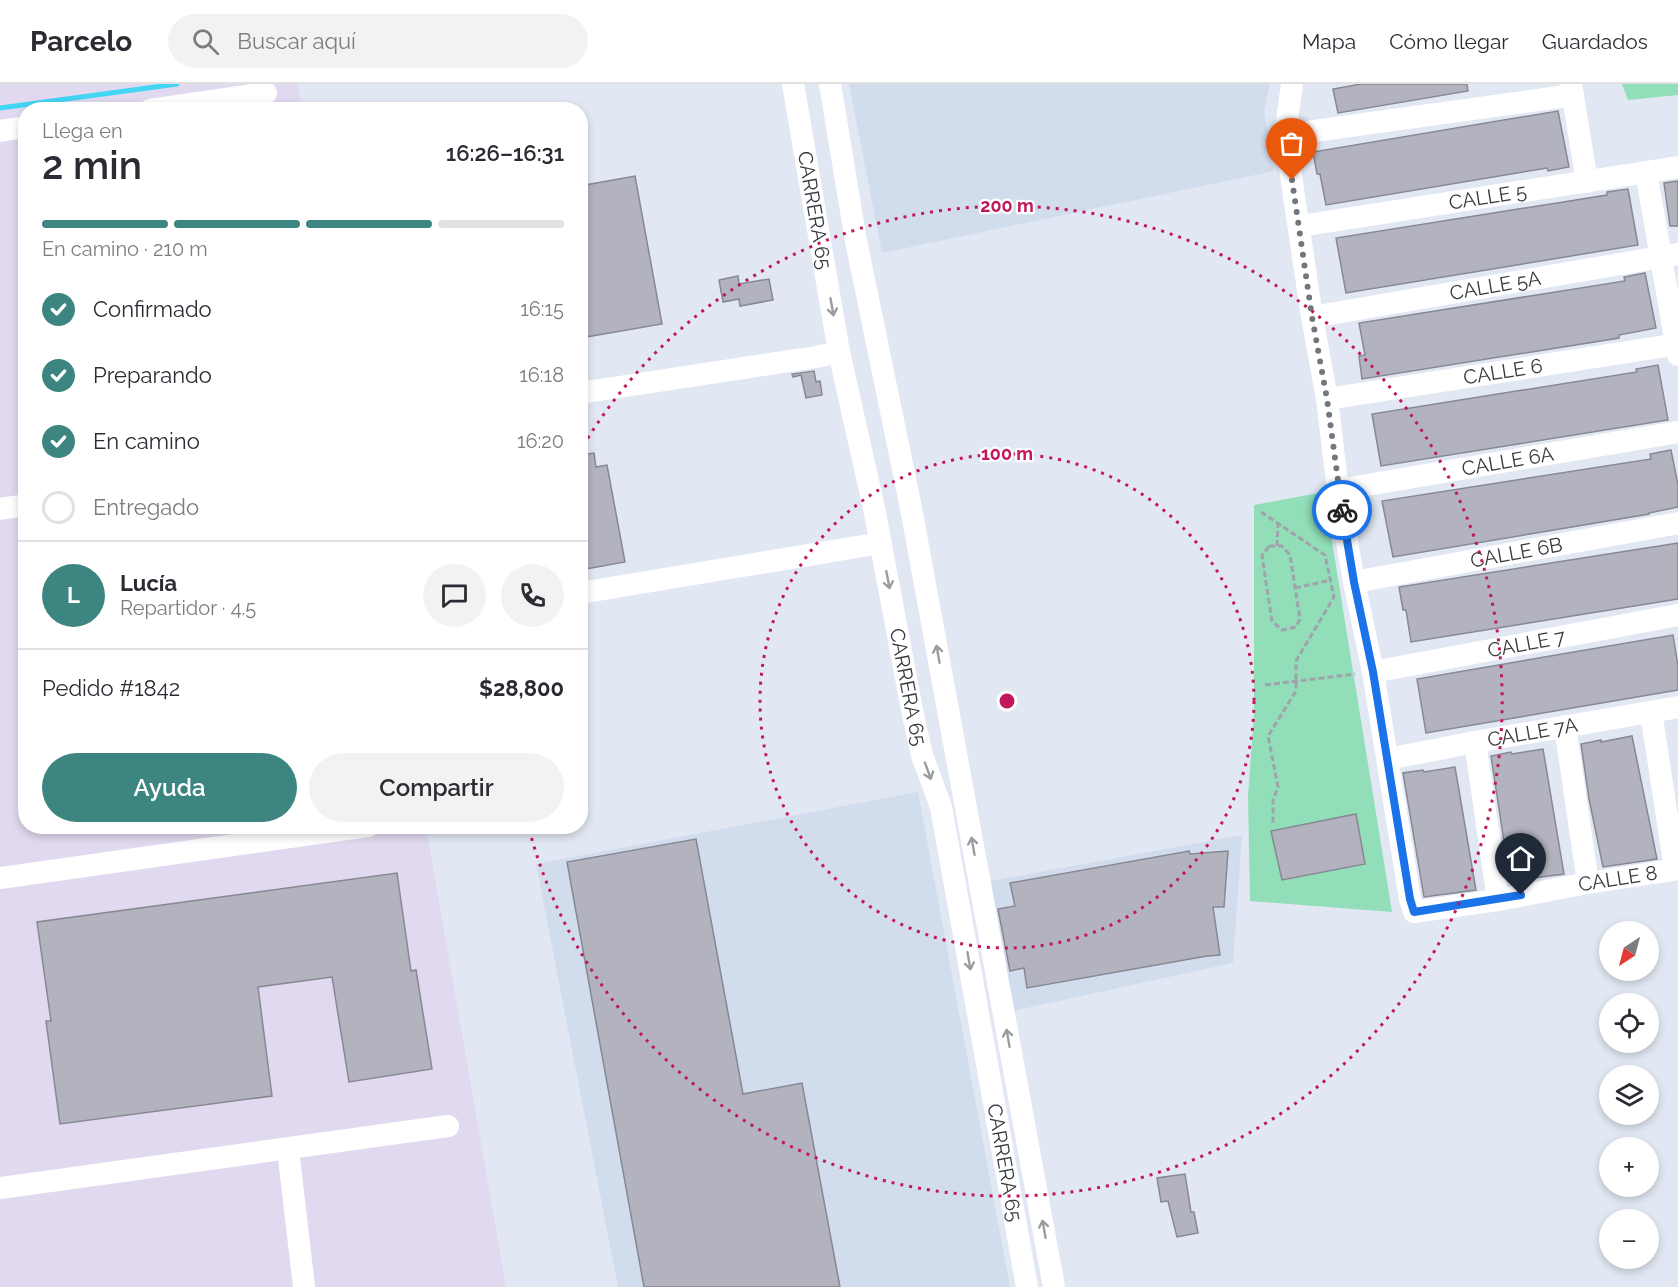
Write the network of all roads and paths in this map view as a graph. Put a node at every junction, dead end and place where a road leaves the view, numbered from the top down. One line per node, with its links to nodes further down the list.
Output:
1 (793, 84): 17 (street, CARRERA 65, one-way to 17)
2 (830, 84): 22 (street, CARRERA 65)
3 (1292, 84): 9 (street)
4 (1572, 89): 9 (street); 12 (street)
5 (266, 93): 6 (street)
6 (205, 102)
7 (18, 128): 8 (street)
8 (0, 131)
9 (1285, 135): 13 (street)
10 (1678, 167): 11 (street, CALLE 5)
11 (1646, 172): 12 (street, CALLE 5); 14 (street)
12 (1587, 182): 13 (street, CALLE 5)
13 (1300, 226): 15 (street)
14 (1670, 256): 15 (street, CALLE 5A); 16 (street)
15 (1312, 317): 19 (street)
16 (1677, 348): 19 (street, CALLE 6)
17 (839, 352): 18 (street); 25 (street, CARRERA 65)
18 (588, 392)
19 (1327, 399): 21 (street)
20 (1678, 432): 21 (street, CALLE 6A)
21 (1338, 490): 32 (street)
22 (910, 503): 25 (street); 55 (street, CARRERA 65, one-way to 22)
23 (18, 506): 24 (street)
24 (0, 508)
25 (874, 508): 29 (street, CARRERA 65)
26 (1261, 512): 28 (path)
27 (1678, 523): 32 (street, CALLE 6B)
28 (1278, 524): 30 (path); 31 (path)
29 (881, 543): 34 (street); 54 (street, CARRERA 65, one-way to 54)
30 (1277, 546): 33 (path); 33 (path)
31 (1330, 580): 33 (path); 37 (path)
32 (1354, 582): 36 (street)
33 (1295, 588)
34 (588, 591)
35 (1678, 615): 36 (street, CALLE 7)
36 (1373, 672): 37 (path); 43 (street)
37 (1296, 682): 38 (path); 44 (path)
38 (1265, 686)
39 (1678, 708): 40 (street, CALLE 7A)
40 (1651, 712): 41 (street, CALLE 7A); 46 (street)
41 (1565, 726): 42 (street, CALLE 7A); 48 (street)
42 (1475, 742): 43 (street, CALLE 7A); 49 (street)
43 (1388, 759): 49 (street, CALLE 8)
44 (1274, 825)
45 (311, 834): 47 (street)
46 (1677, 869): 48 (street, CALLE 8)
47 (0, 878)
48 (1588, 883): 49 (street, CALLE 8)
49 (1498, 900)
50 (448, 1126): 51 (street)
51 (288, 1149): 52 (street); 53 (street)
52 (0, 1188)
53 (304, 1287)
54 (1028, 1287)
55 (1054, 1287)

